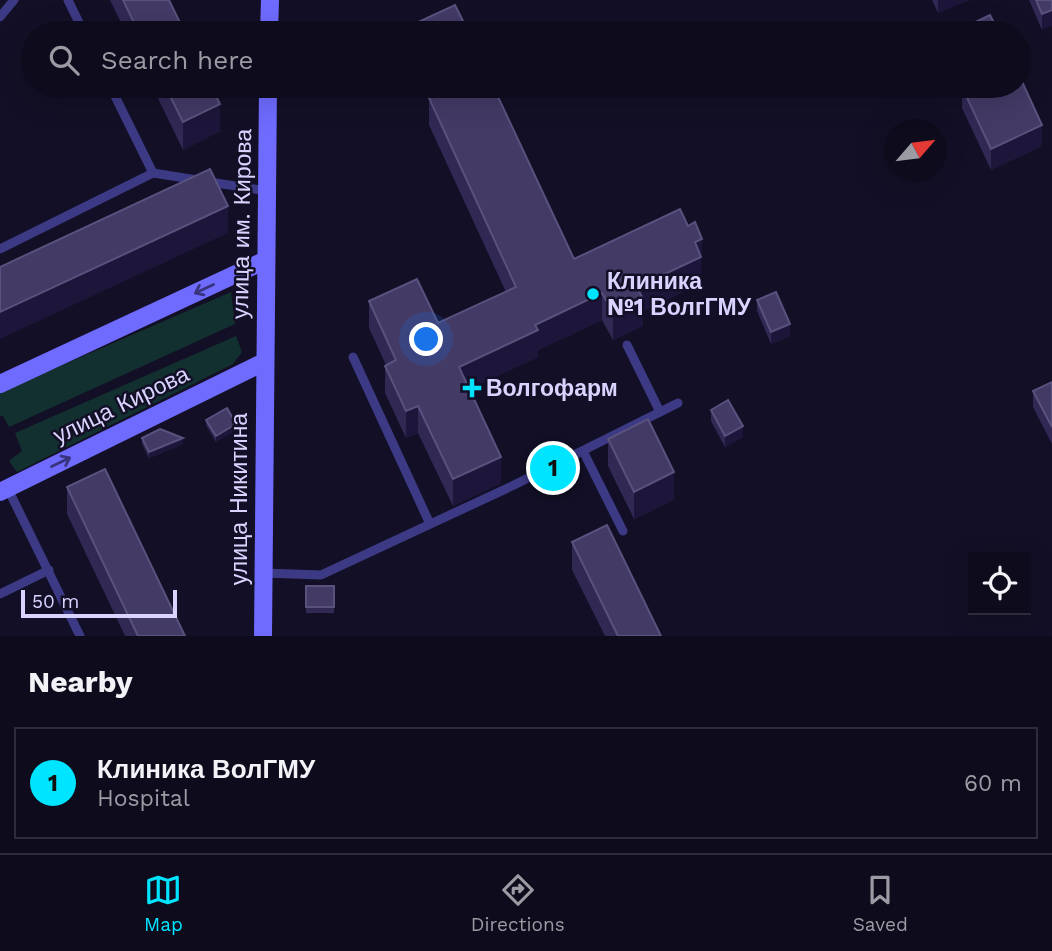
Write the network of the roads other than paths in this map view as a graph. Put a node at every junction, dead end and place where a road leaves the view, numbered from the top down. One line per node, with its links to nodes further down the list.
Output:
1 (14, 0): 4 (lane)
2 (68, 0): 5 (lane)
3 (270, 0): 6 (main road)
4 (0, 17)
5 (78, 21)
6 (269, 21)
7 (116, 98): 9 (lane)
8 (268, 98): 10 (main road, улица им. Кирова)
9 (153, 173): 10 (lane); 11 (lane)
10 (267, 191): 12 (main road, улица им. Кирова)
11 (0, 249)
12 (266, 260): 15 (main road, улица им. Кирова); 16 (main road, one-way to 16)
13 (627, 345): 18 (lane)
14 (353, 357): 21 (lane)
15 (264, 362): 20 (main road, улица Кирова, one-way to 15); 24 (main road, улица Никитина)
16 (0, 384)
17 (678, 403): 18 (lane)
18 (660, 412): 19 (lane)
19 (583, 451): 21 (lane); 22 (lane)
20 (4, 491): 23 (lane)
21 (430, 524): 24 (lane)
22 (622, 531)
23 (49, 570): 25 (lane); 26 (lane)
24 (264, 573): 27 (main road, улица Никитина)
25 (0, 594)
26 (80, 636)
27 (263, 636)

